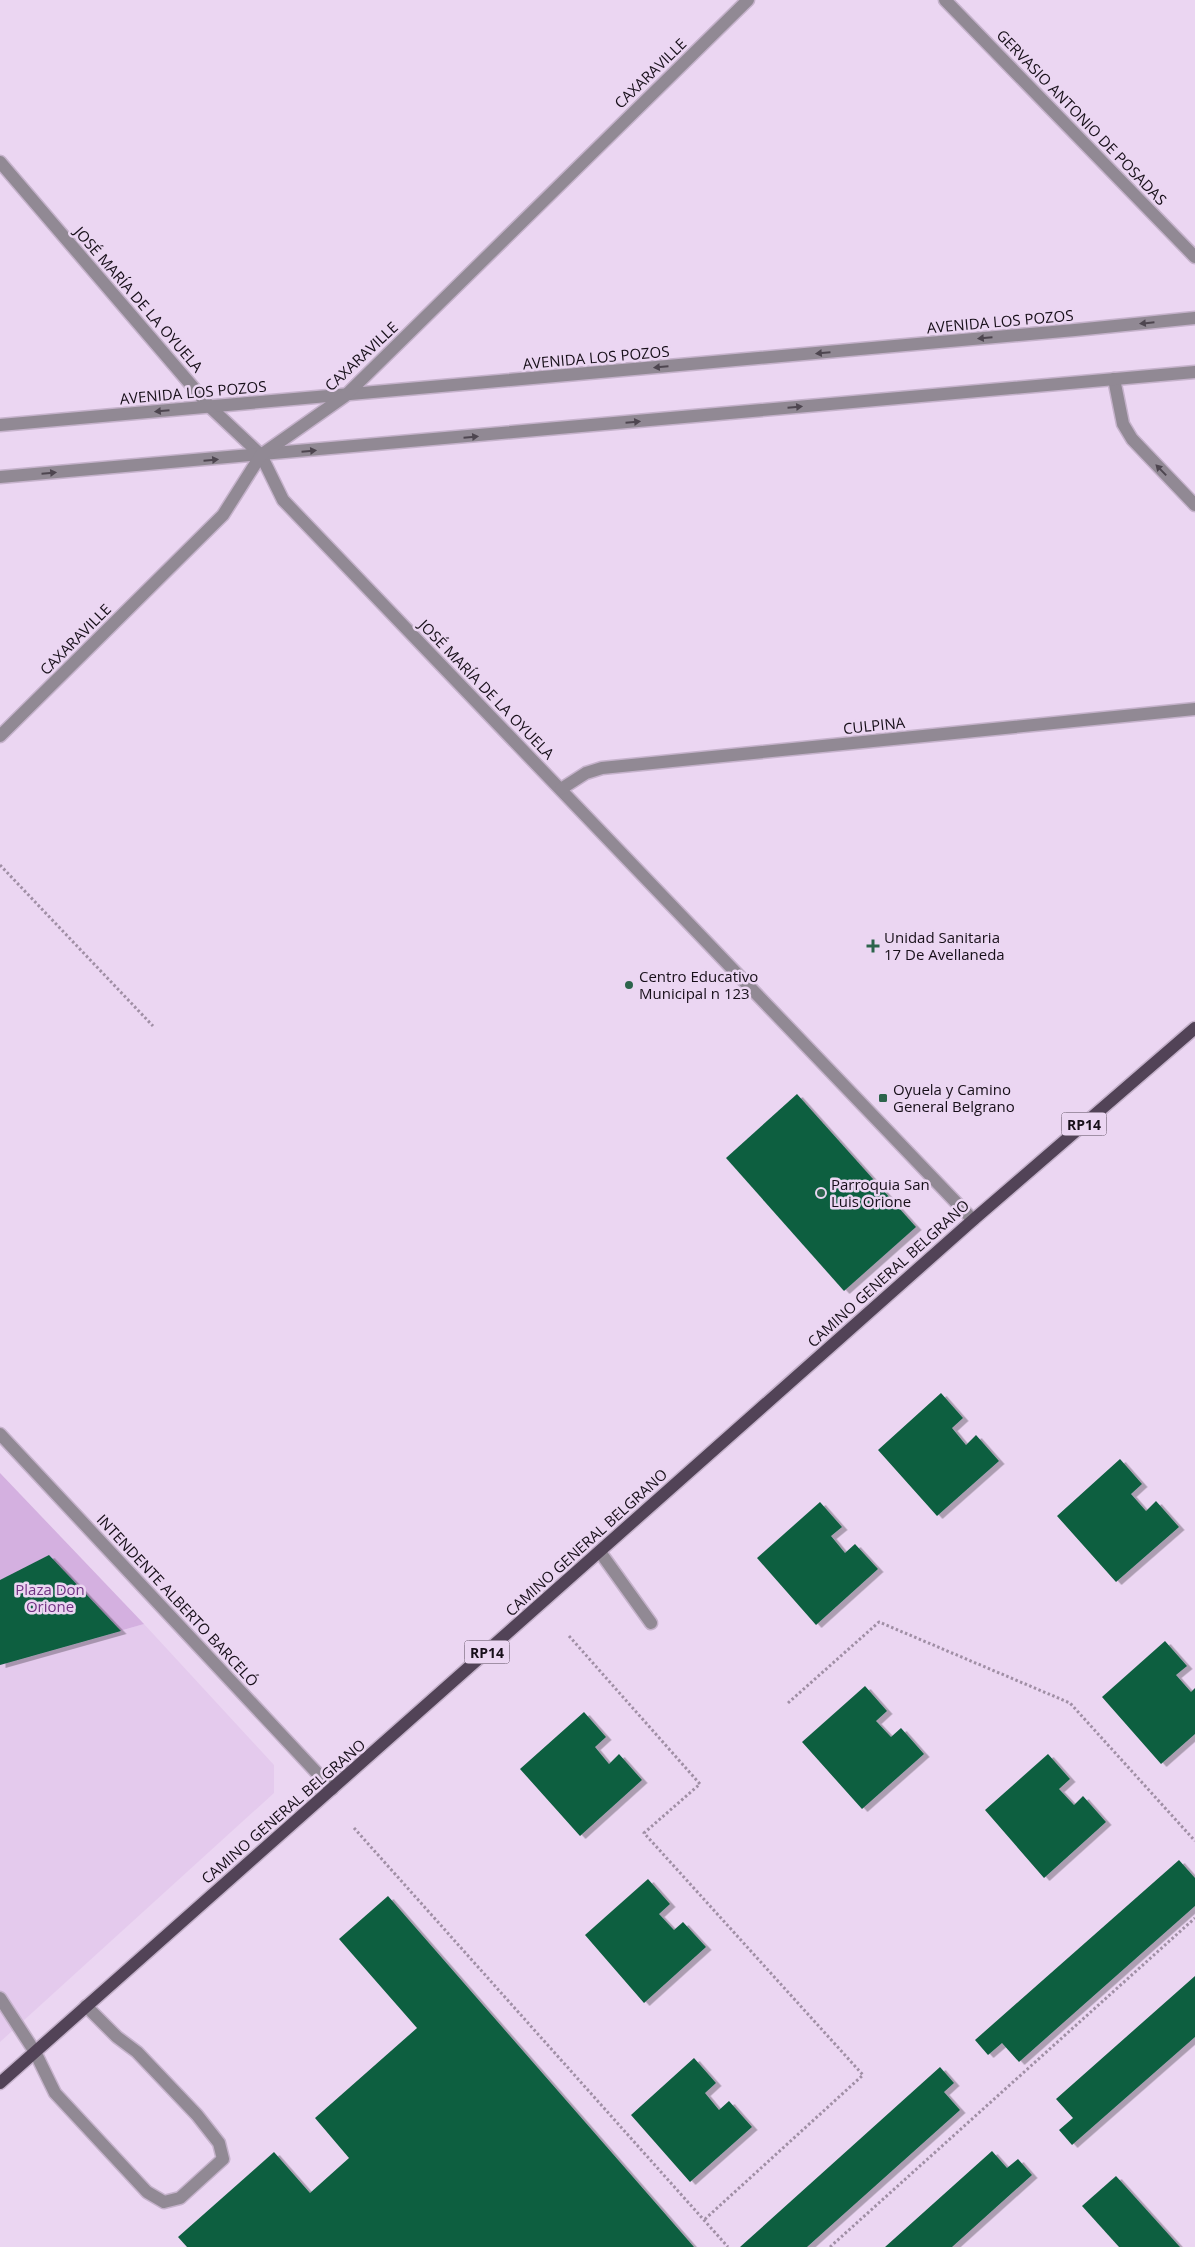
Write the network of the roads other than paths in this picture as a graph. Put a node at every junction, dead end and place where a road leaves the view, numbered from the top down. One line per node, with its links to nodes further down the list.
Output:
1 (748, 0): 8 (street, CAXARAVILLE)
2 (945, 0): 4 (street, GERVASIO ANTONIO DE POSADAS)
3 (0, 162): 9 (street, JOSÉ MARÍA DE LA OYUELA)
4 (1195, 257)
5 (1195, 318): 8 (street, AVENIDA LOS POZOS, one-way to 8)
6 (1195, 372): 7 (street)
7 (1114, 379): 11 (street, one-way to 7); 13 (street, one-way to 7)
8 (345, 396): 9 (street, AVENIDA LOS POZOS); 11 (street, CAXARAVILLE)
9 (210, 407): 10 (street, AVENIDA LOS POZOS, one-way to 10); 11 (street, JOSÉ MARÍA DE LA OYUELA)
10 (0, 425)
11 (261, 456): 12 (street, one-way to 11); 15 (street, CAXARAVILLE); 16 (street, JOSÉ MARÍA DE LA OYUELA)
12 (0, 477)
13 (1195, 505)
14 (1195, 709): 16 (street, CULPINA)
15 (0, 736)
16 (561, 790): 18 (street, JOSÉ MARÍA DE LA OYUELA)
17 (1195, 1028): 18 (main road, CAMINO GENERAL BELGRANO / RP14)
18 (973, 1220): 20 (main road, CAMINO GENERAL BELGRANO / RP14)
19 (0, 1434): 22 (street, INTENDENTE ALBERTO BARCELÓ)
20 (600, 1552): 21 (street); 22 (main road, CAMINO GENERAL BELGRANO / RP14)
21 (651, 1623)
22 (332, 1789): 24 (main road, CAMINO GENERAL BELGRANO / RP14)
23 (0, 1998): 25 (street)
24 (86, 2006): 25 (main road, CAMINO GENERAL BELGRANO / RP14); 25 (street)
25 (35, 2052): 26 (main road, CAMINO GENERAL BELGRANO / RP14)
26 (0, 2083)

